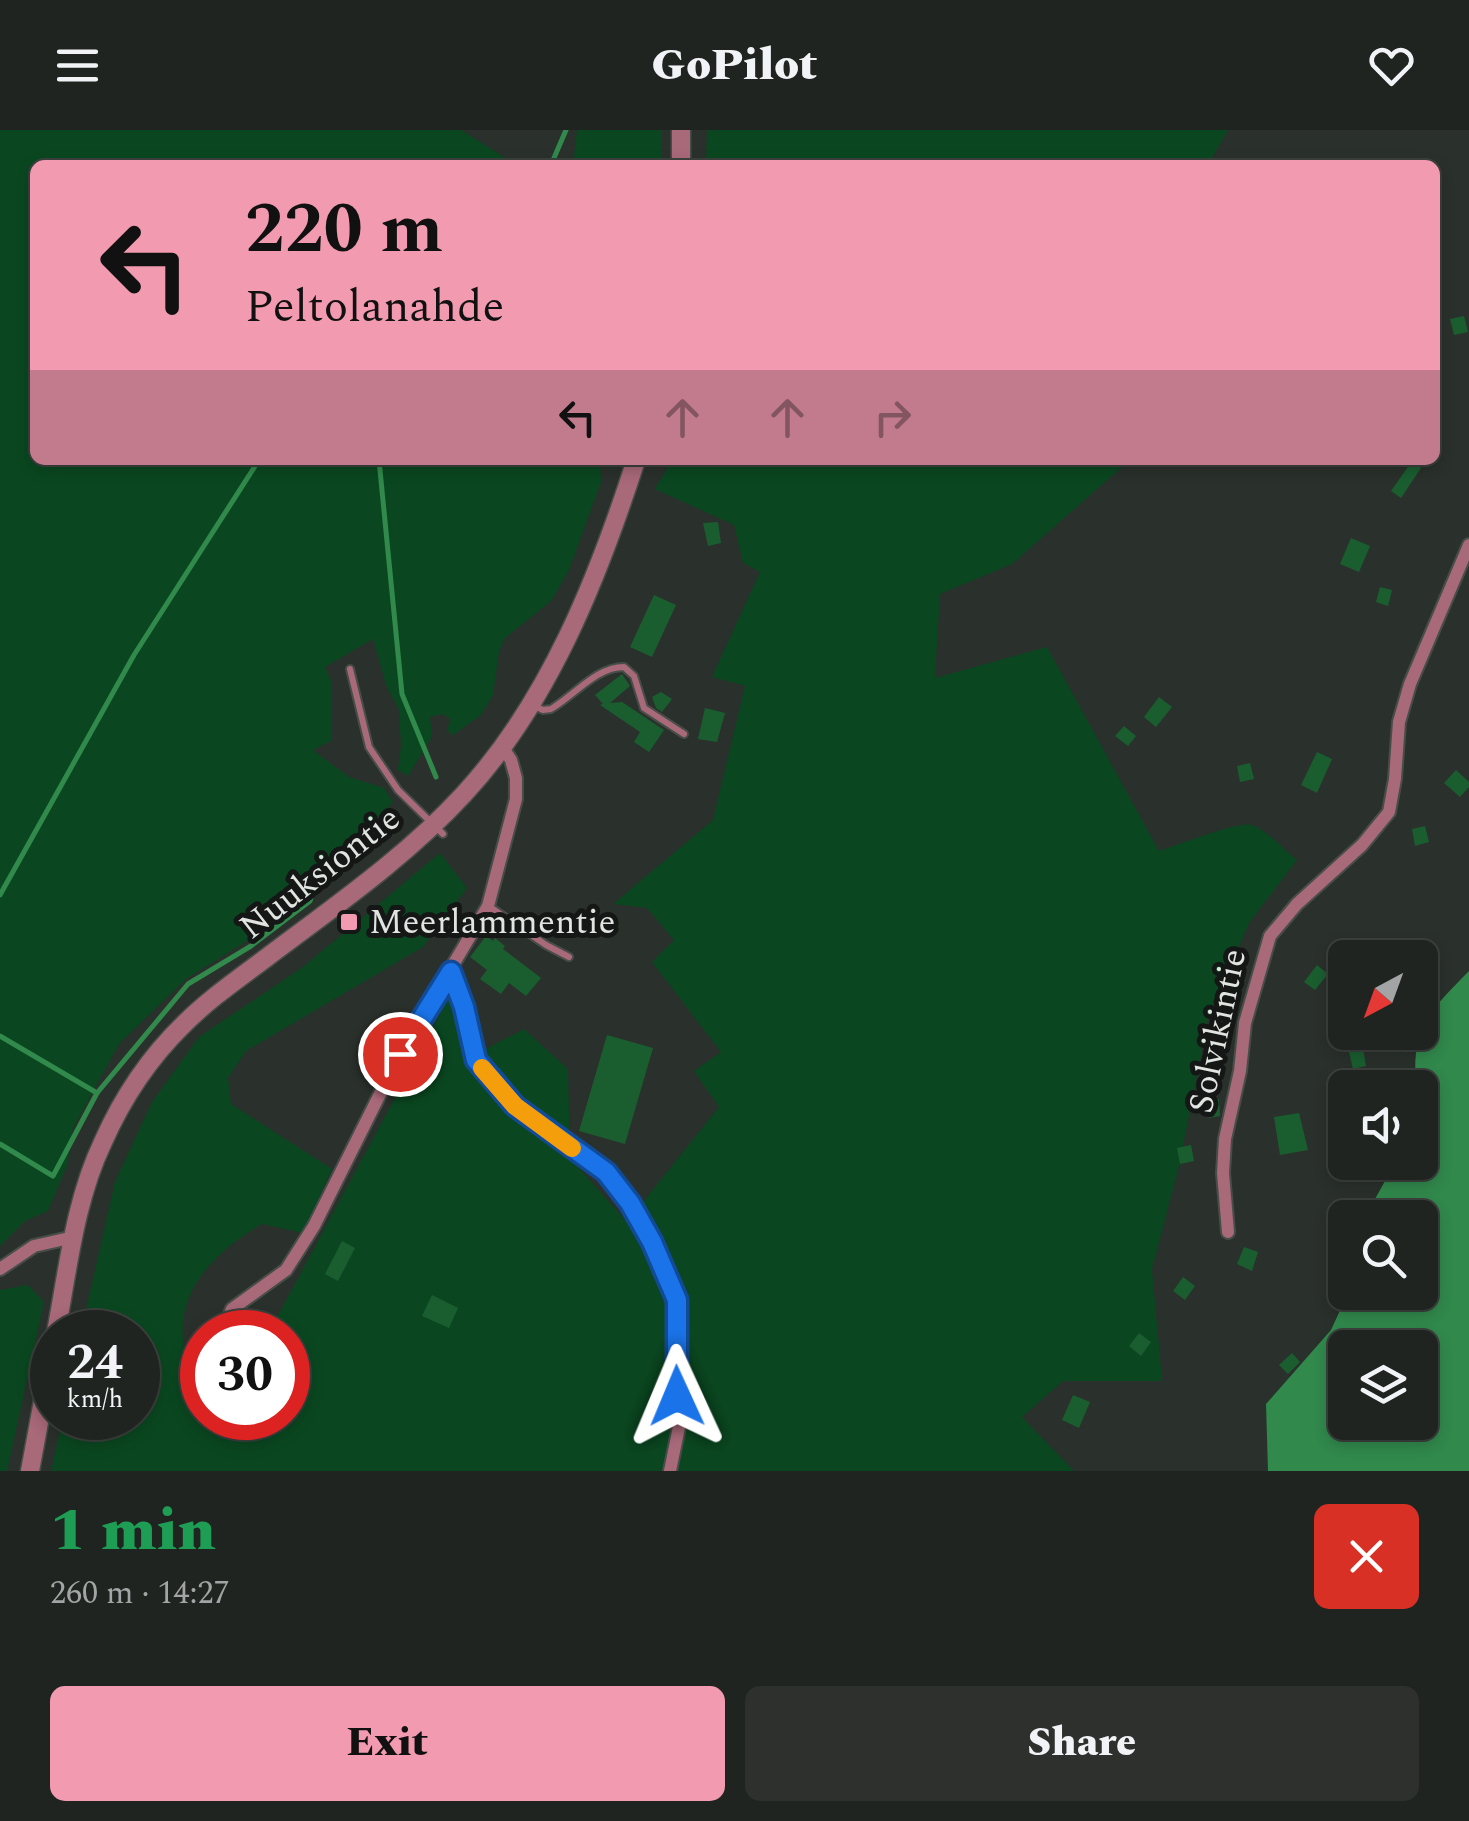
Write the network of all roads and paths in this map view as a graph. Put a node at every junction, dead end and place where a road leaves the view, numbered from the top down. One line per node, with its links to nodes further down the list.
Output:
1 (680, 130): 2 (street)
2 (681, 160)
3 (634, 465): 6 (street, Nuuksiontie)
4 (1469, 545): 13 (street, Solvikintie)
5 (350, 669): 9 (lane)
6 (531, 704): 7 (lane); 8 (street, Nuuksiontie)
7 (684, 734)
8 (503, 748): 9 (street, Nuuksiontie); 10 (street)
9 (438, 830): 14 (street, Nuuksiontie)
10 (488, 906): 11 (lane); 12 (street)
11 (569, 957)
12 (451, 972): 17 (street); 20 (street)
13 (1228, 1232)
14 (74, 1237): 15 (street); 16 (street, Nuuksiontie)
15 (0, 1269)
16 (60, 1310)
17 (232, 1310)
18 (36, 1440): 19 (street)
19 (30, 1471)
20 (670, 1471)

